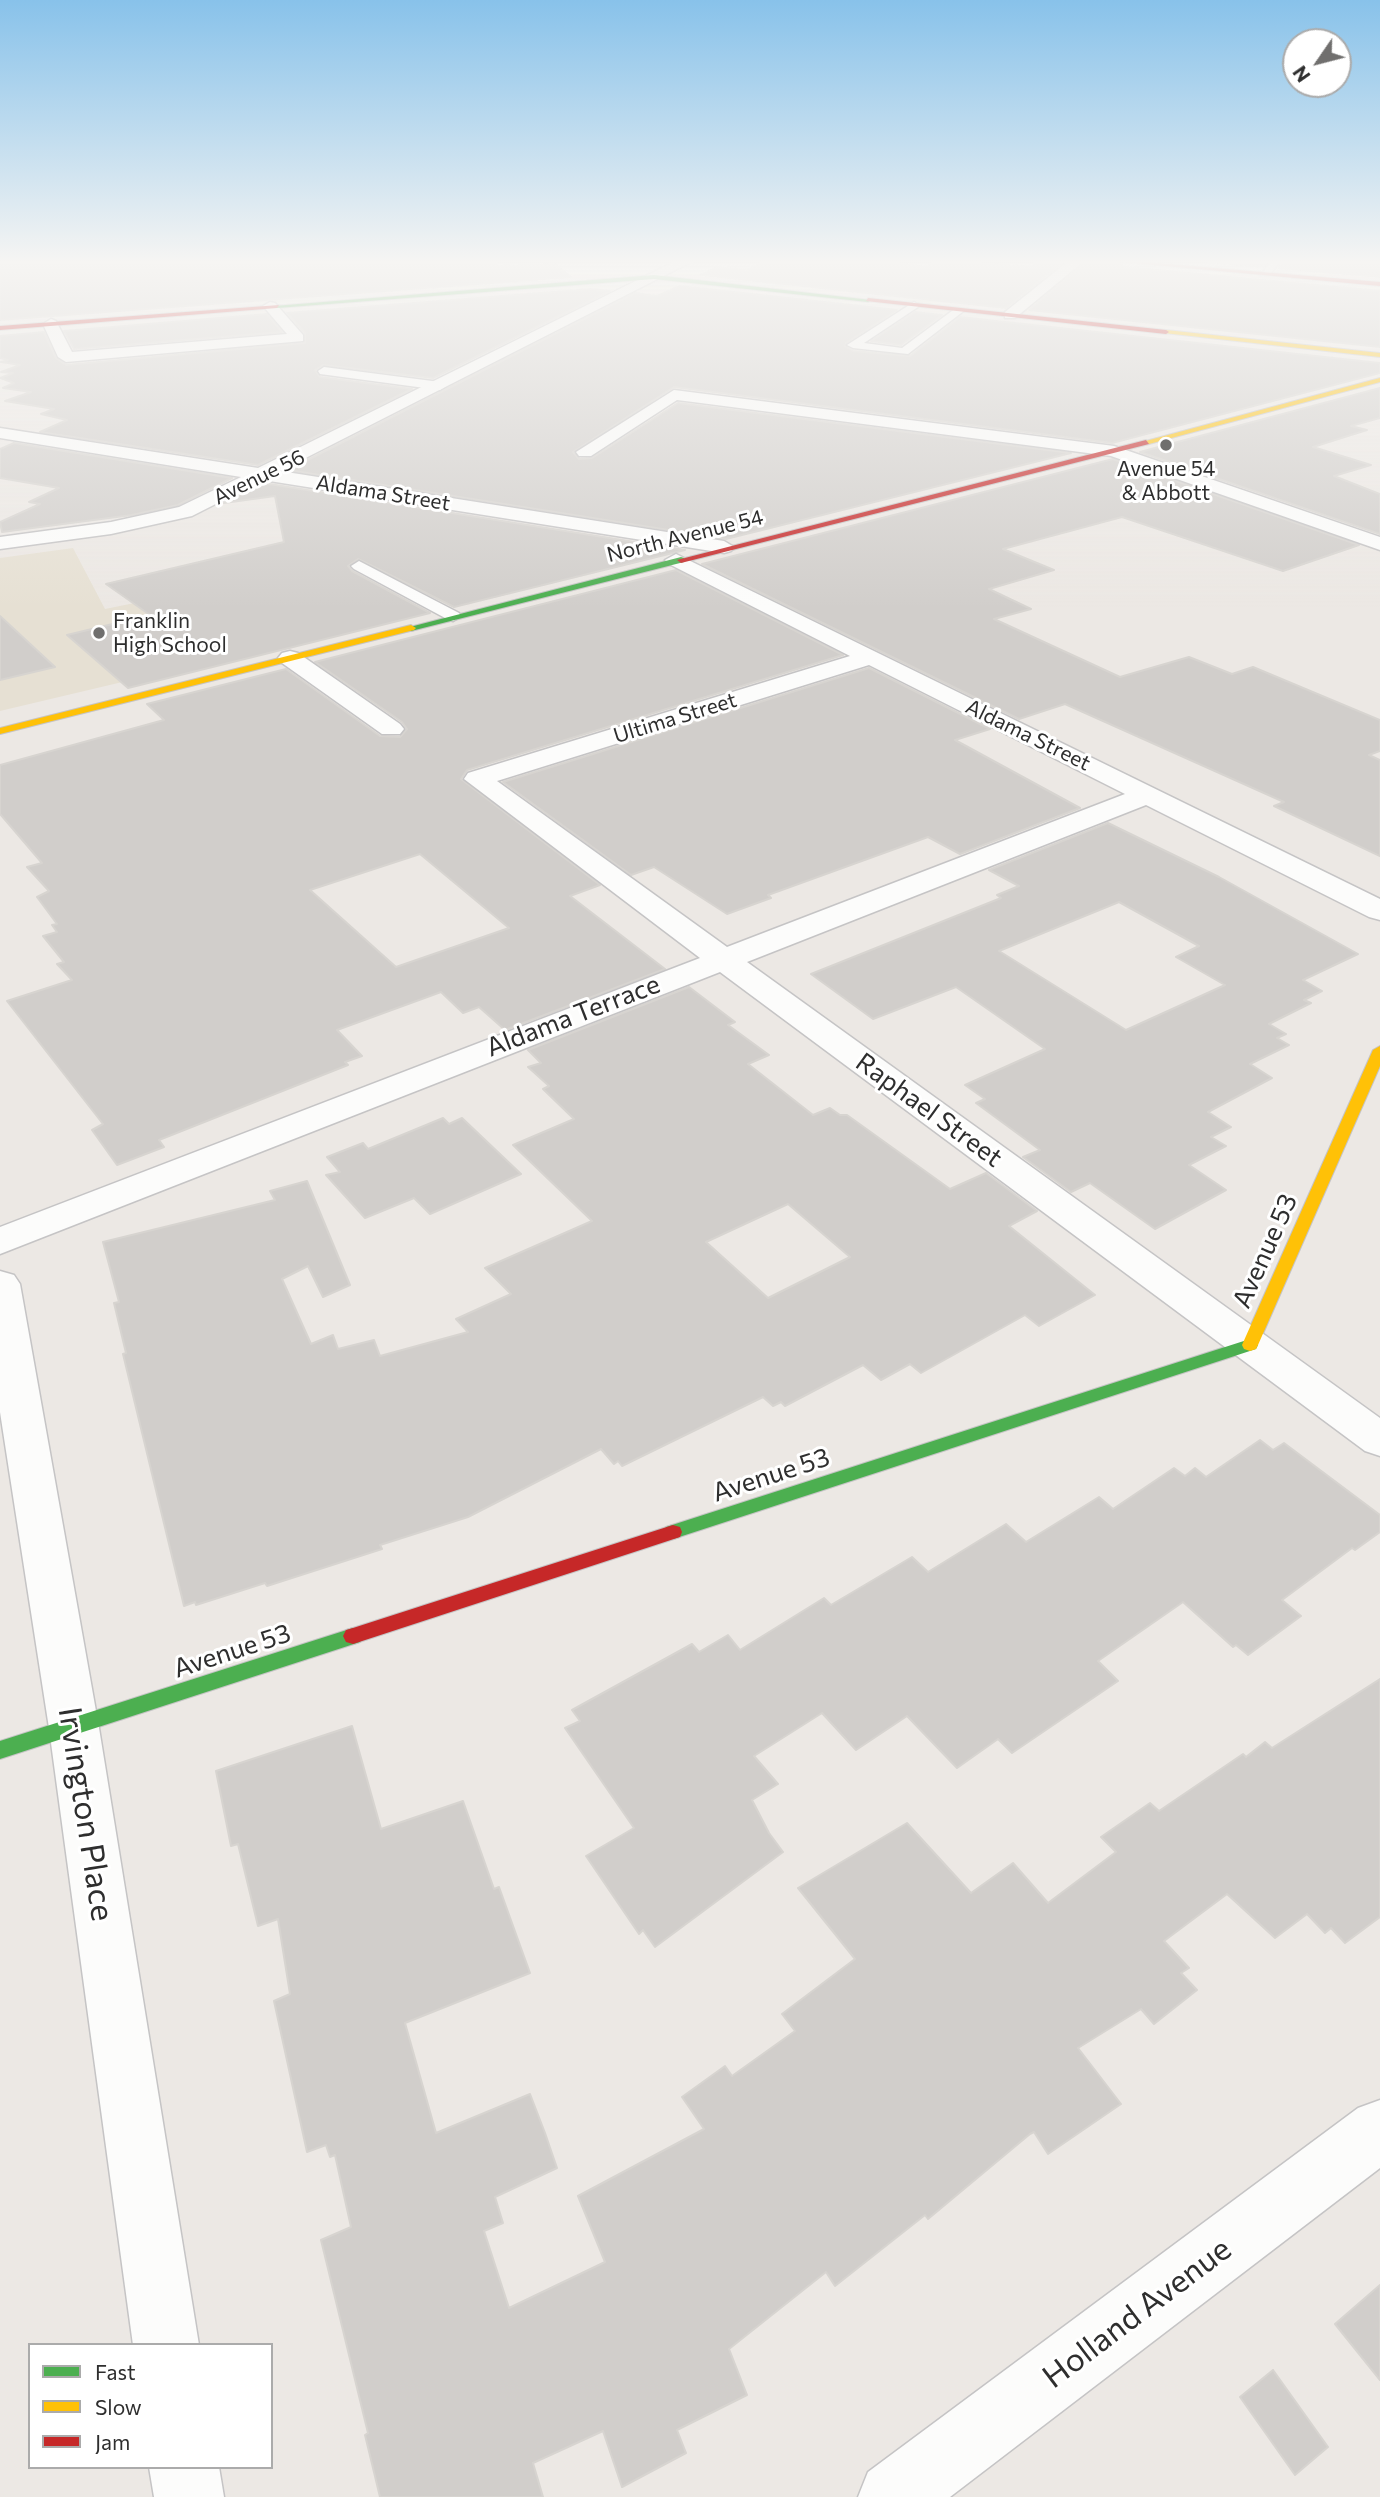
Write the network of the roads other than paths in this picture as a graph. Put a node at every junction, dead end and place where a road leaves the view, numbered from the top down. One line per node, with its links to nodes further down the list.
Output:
1 (367, 377): 4 (lane)
2 (459, 377): 4 (street, Avenue 56)
3 (1380, 380): 6 (street, North Avenue 54)
4 (440, 386): 8 (street, Avenue 56)
5 (0, 433): 8 (street, Aldama Street)
6 (1114, 451): 7 (street); 10 (street); 11 (street, North Avenue 54)
7 (585, 452)
8 (266, 474): 9 (street, Avenue 56); 11 (street, Aldama Street)
9 (0, 543)
10 (1380, 544)
11 (724, 547): 12 (street, North Avenue 54)
12 (676, 560): 14 (street, North Avenue 54); 15 (street, Aldama Street)
13 (359, 566): 14 (lane)
14 (453, 617): 16 (street, North Avenue 54)
15 (872, 657): 19 (street, Ultima Street); 20 (street, Aldama Street)
16 (290, 658): 17 (street); 18 (street, North Avenue 54)
17 (391, 729)
18 (0, 731)
19 (477, 779): 22 (street, Raphael Street)
20 (1147, 794): 21 (street, Aldama Street); 22 (street, Aldama Terrace)
21 (1380, 911)
22 (722, 958): 24 (street, Aldama Terrace); 26 (street, Raphael Street)
23 (1380, 1050): 26 (street, Avenue 53)
24 (0, 1241)
25 (0, 1284): 28 (street, Irvington Place)
26 (1250, 1345): 27 (street, Raphael Street); 28 (street, Avenue 53)
27 (1380, 1440)
28 (74, 1728): 29 (street, Avenue 53); 31 (street, Irvington Place)
29 (0, 1750)
30 (1380, 2130): 34 (street, Holland Avenue)
31 (166, 2343)
32 (184, 2469): 33 (street)
33 (189, 2497)
34 (893, 2497)

